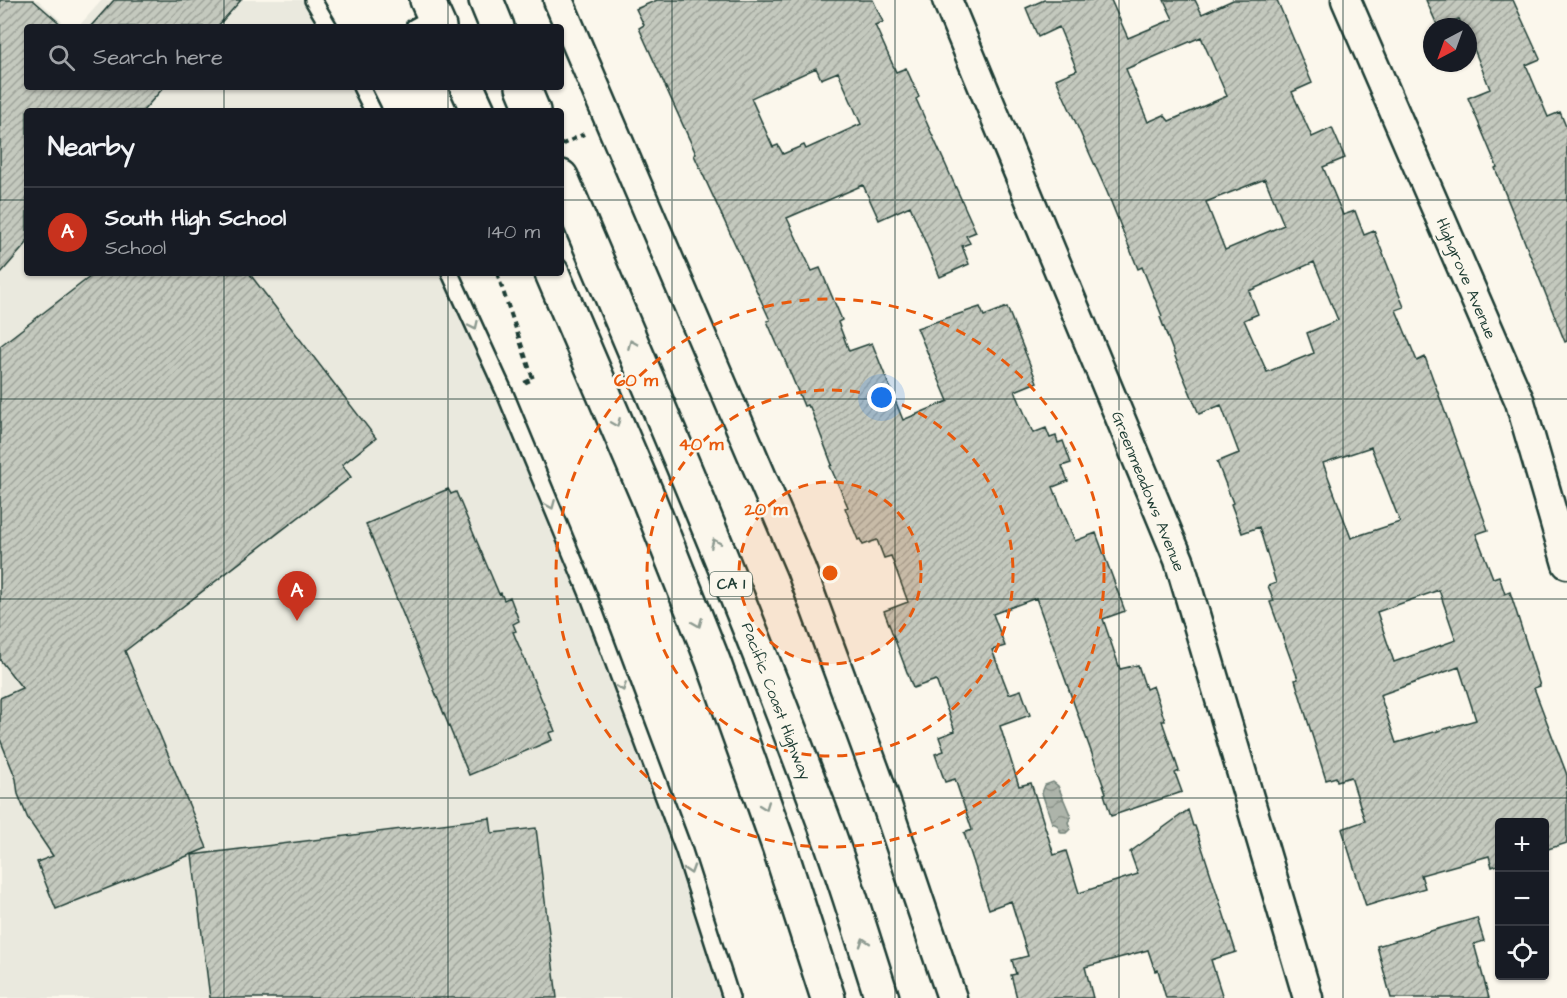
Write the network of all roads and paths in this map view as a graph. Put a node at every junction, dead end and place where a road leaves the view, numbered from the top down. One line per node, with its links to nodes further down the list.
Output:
1 (313, 0): 6 (lane)
2 (486, 0): 7 (highway)
3 (558, 0): 23 (street)
4 (947, 0): 24 (street, Greenmeadows Avenue)
5 (1346, 0): 19 (street, Highgrove Avenue)
6 (327, 24)
7 (496, 24)
8 (362, 90): 11 (lane)
9 (468, 90): 12 (highway)
10 (524, 90): 13 (highway)
11 (372, 108)
12 (477, 108)
13 (532, 108)
14 (564, 184): 22 (highway, Pacific Coast Highway / CA 1, one-way to 14)
15 (451, 276): 20 (lane, one-way to 20)
16 (498, 276): 18 (path)
17 (553, 276): 21 (highway, CA 1, one-way to 21)
18 (533, 379)
19 (1567, 564)
20 (731, 998)
21 (828, 998)
22 (882, 998)
23 (952, 998)
24 (1308, 998)

